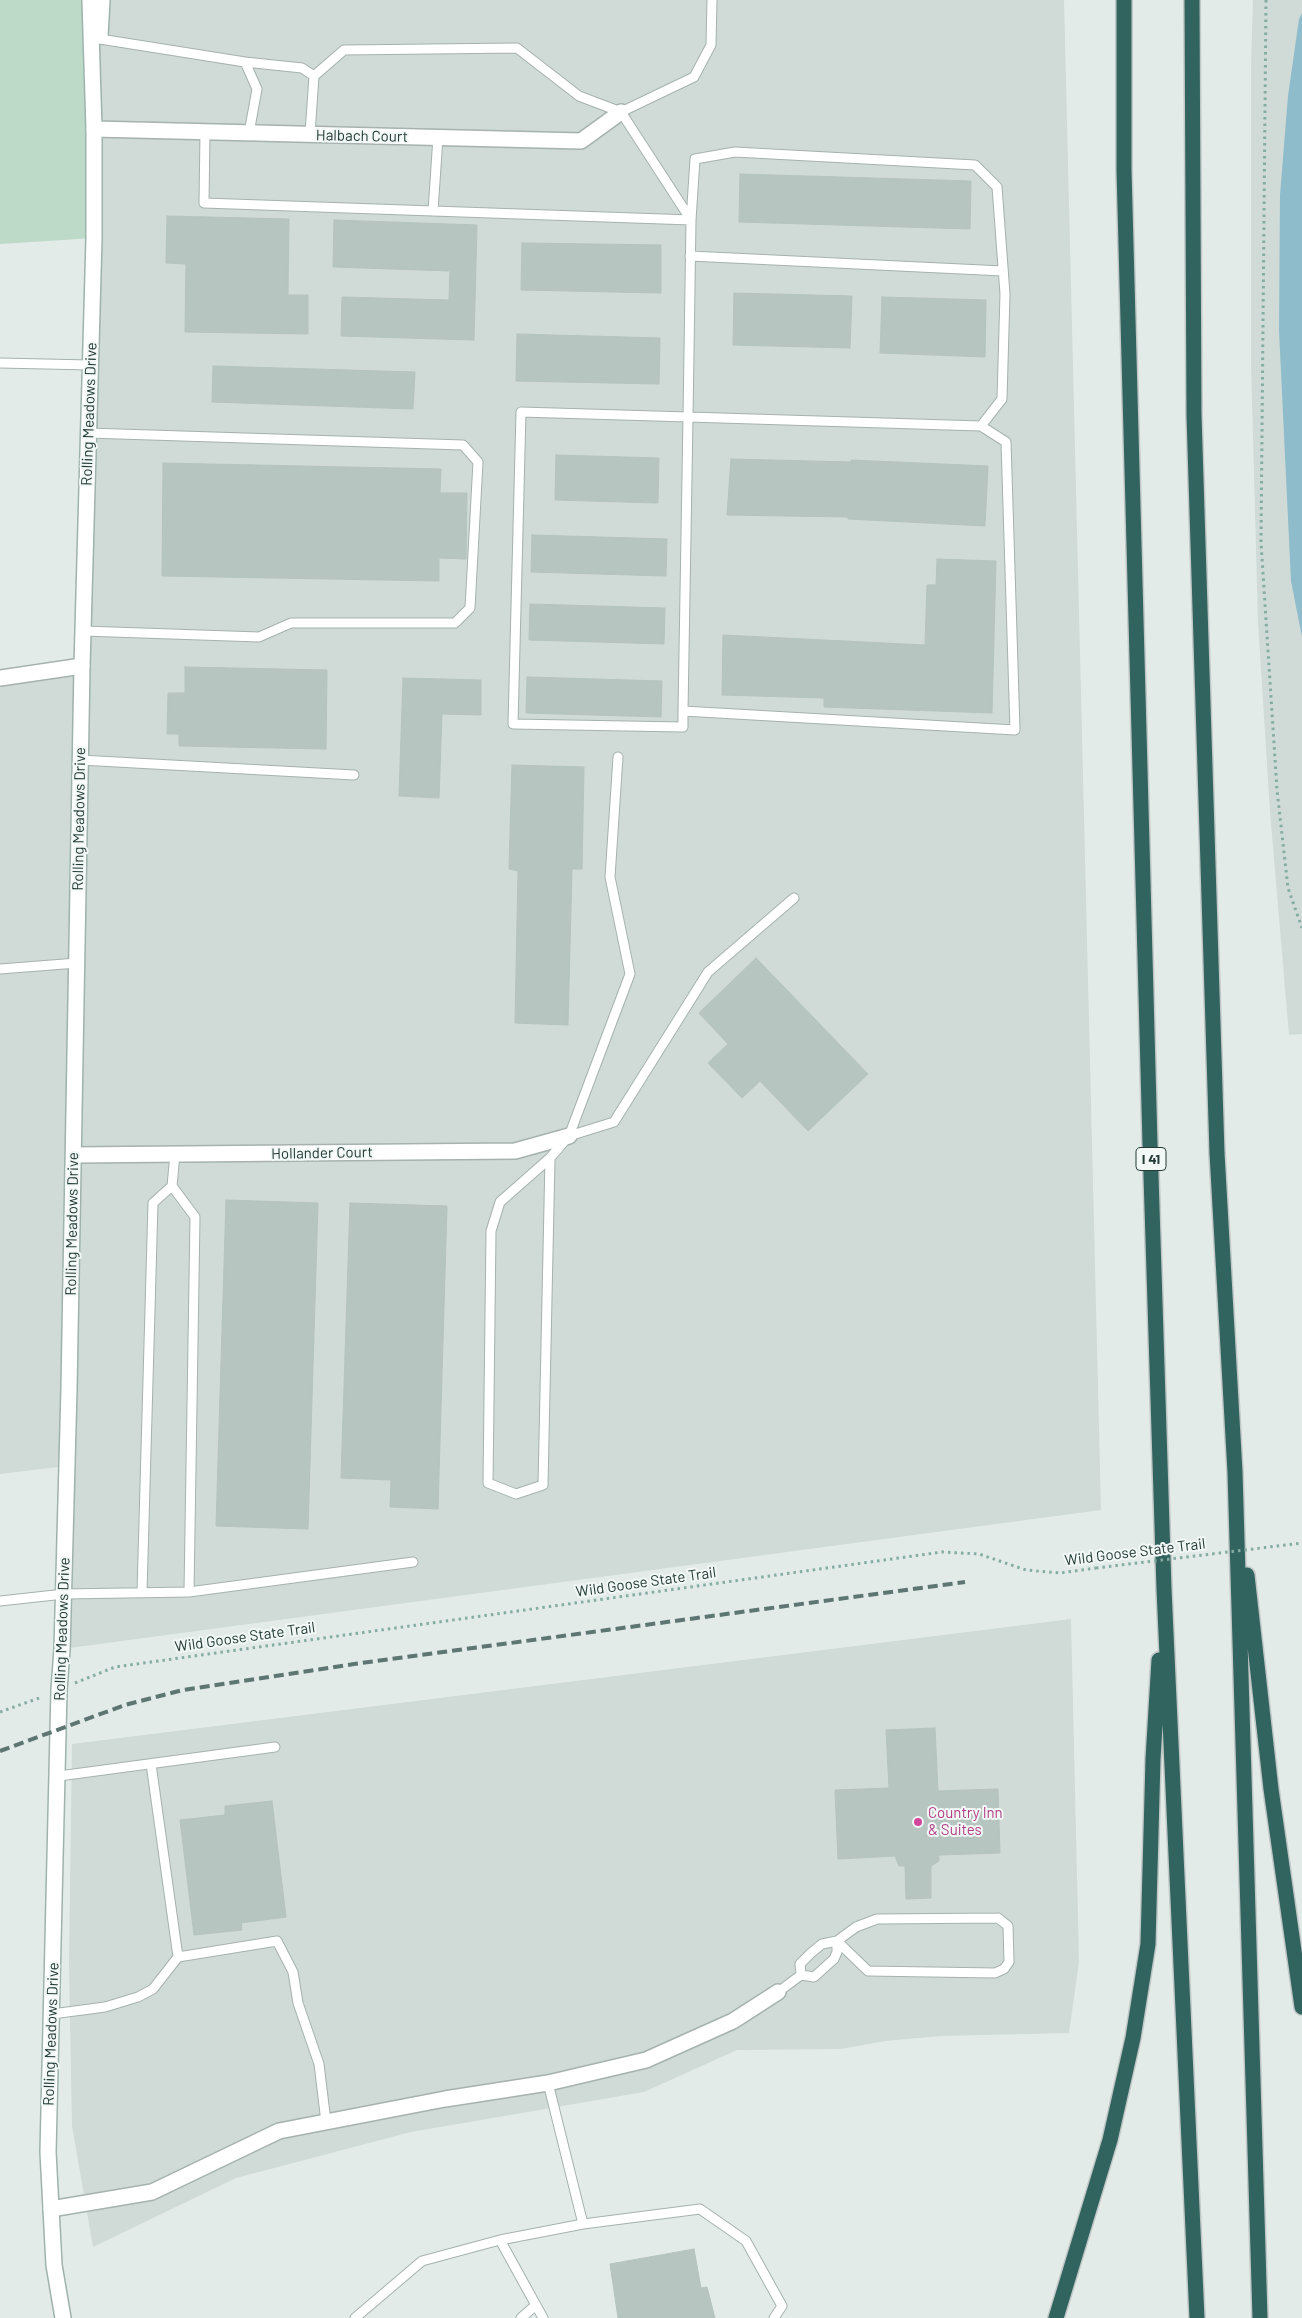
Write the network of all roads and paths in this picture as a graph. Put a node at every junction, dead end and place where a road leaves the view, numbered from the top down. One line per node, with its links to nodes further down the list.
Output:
1 (90, 0): 11 (main road, Rolling Meadows Drive)
2 (102, 0): 7 (main road, Rolling Meadows Drive)
3 (712, 0): 10 (lane)
4 (1124, 0): 44 (highway, I 41)
5 (1192, 0): 41 (highway)
6 (1266, 0): 33 (path)
7 (100, 39): 8 (lane); 11 (main road, Rolling Meadows Drive)
8 (245, 62): 9 (lane); 13 (lane)
9 (314, 76): 10 (lane); 14 (lane)
10 (621, 112): 15 (main road, Halbach Court); 17 (lane)
11 (94, 129): 12 (main road, Halbach Court); 21 (main road, Rolling Meadows Drive)
12 (205, 132): 13 (main road, Halbach Court); 16 (lane)
13 (249, 133): 14 (main road, Halbach Court)
14 (310, 134): 15 (main road, Halbach Court)
15 (438, 137): 16 (lane)
16 (433, 211): 17 (lane)
17 (691, 220): 18 (lane); 19 (lane)
18 (690, 256): 19 (lane); 22 (lane)
19 (1003, 271): 23 (lane)
20 (0, 363): 21 (lane)
21 (90, 365): 24 (main road, Rolling Meadows Drive)
22 (688, 418): 23 (lane); 28 (lane); 28 (lane)
23 (981, 426): 28 (lane)
24 (88, 433): 25 (main road, Rolling Meadows Drive); 25 (lane)
25 (83, 631): 26 (main road, Rolling Meadows Drive)
26 (82, 666): 27 (main road); 30 (main road, Rolling Meadows Drive)
27 (0, 678)
28 (683, 712)
29 (618, 757): 36 (lane)
30 (80, 760): 31 (lane); 34 (main road, Rolling Meadows Drive)
31 (354, 775)
32 (794, 898): 36 (lane)
33 (1302, 928)
34 (76, 963): 35 (lane); 38 (main road, Rolling Meadows Drive)
35 (0, 969)
36 (569, 1136): 37 (main road, Hollander Court); 39 (lane)
37 (175, 1154): 38 (main road, Hollander Court); 40 (lane)
38 (74, 1155): 47 (main road, Rolling Meadows Drive)
39 (550, 1158): 39 (lane)
40 (172, 1186): 45 (lane); 46 (lane)
41 (1235, 1472): 58 (highway); 73 (highway)
42 (1302, 1543): 49 (path, Wild Goose State Trail, bridge)
43 (413, 1562): 46 (lane)
44 (1164, 1589): 71 (highway); 72 (highway, I 41)
45 (142, 1592): 46 (lane); 47 (lane)
46 (189, 1592)
47 (64, 1594): 48 (lane); 49 (main road, Rolling Meadows Drive)
48 (0, 1601)
49 (59, 1690): 50 (path, Wild Goose State Trail); 53 (main road, Rolling Meadows Drive)
50 (0, 1712)
51 (275, 1746): 52 (lane)
52 (150, 1764): 53 (lane); 55 (lane)
53 (59, 1776): 59 (main road, Rolling Meadows Drive)
54 (837, 1941): 54 (lane); 56 (lane); 56 (lane)
55 (178, 1957): 59 (lane); 61 (lane)
56 (801, 1975): 57 (lane)
57 (778, 1992): 60 (main road)
58 (1302, 2007)
59 (52, 2014): 62 (main road, Rolling Meadows Drive)
60 (548, 2083): 61 (main road); 63 (lane)
61 (326, 2122): 62 (main road)
62 (51, 2209): 66 (main road, Rolling Meadows Drive)
63 (583, 2224): 64 (lane); 70 (lane)
64 (500, 2240): 65 (lane); 67 (lane)
65 (536, 2305): 68 (lane); 69 (lane)
66 (63, 2318)
67 (355, 2318)
68 (521, 2318)
69 (543, 2318)
70 (774, 2318)
71 (1056, 2318)
72 (1197, 2318)
73 (1260, 2318)

